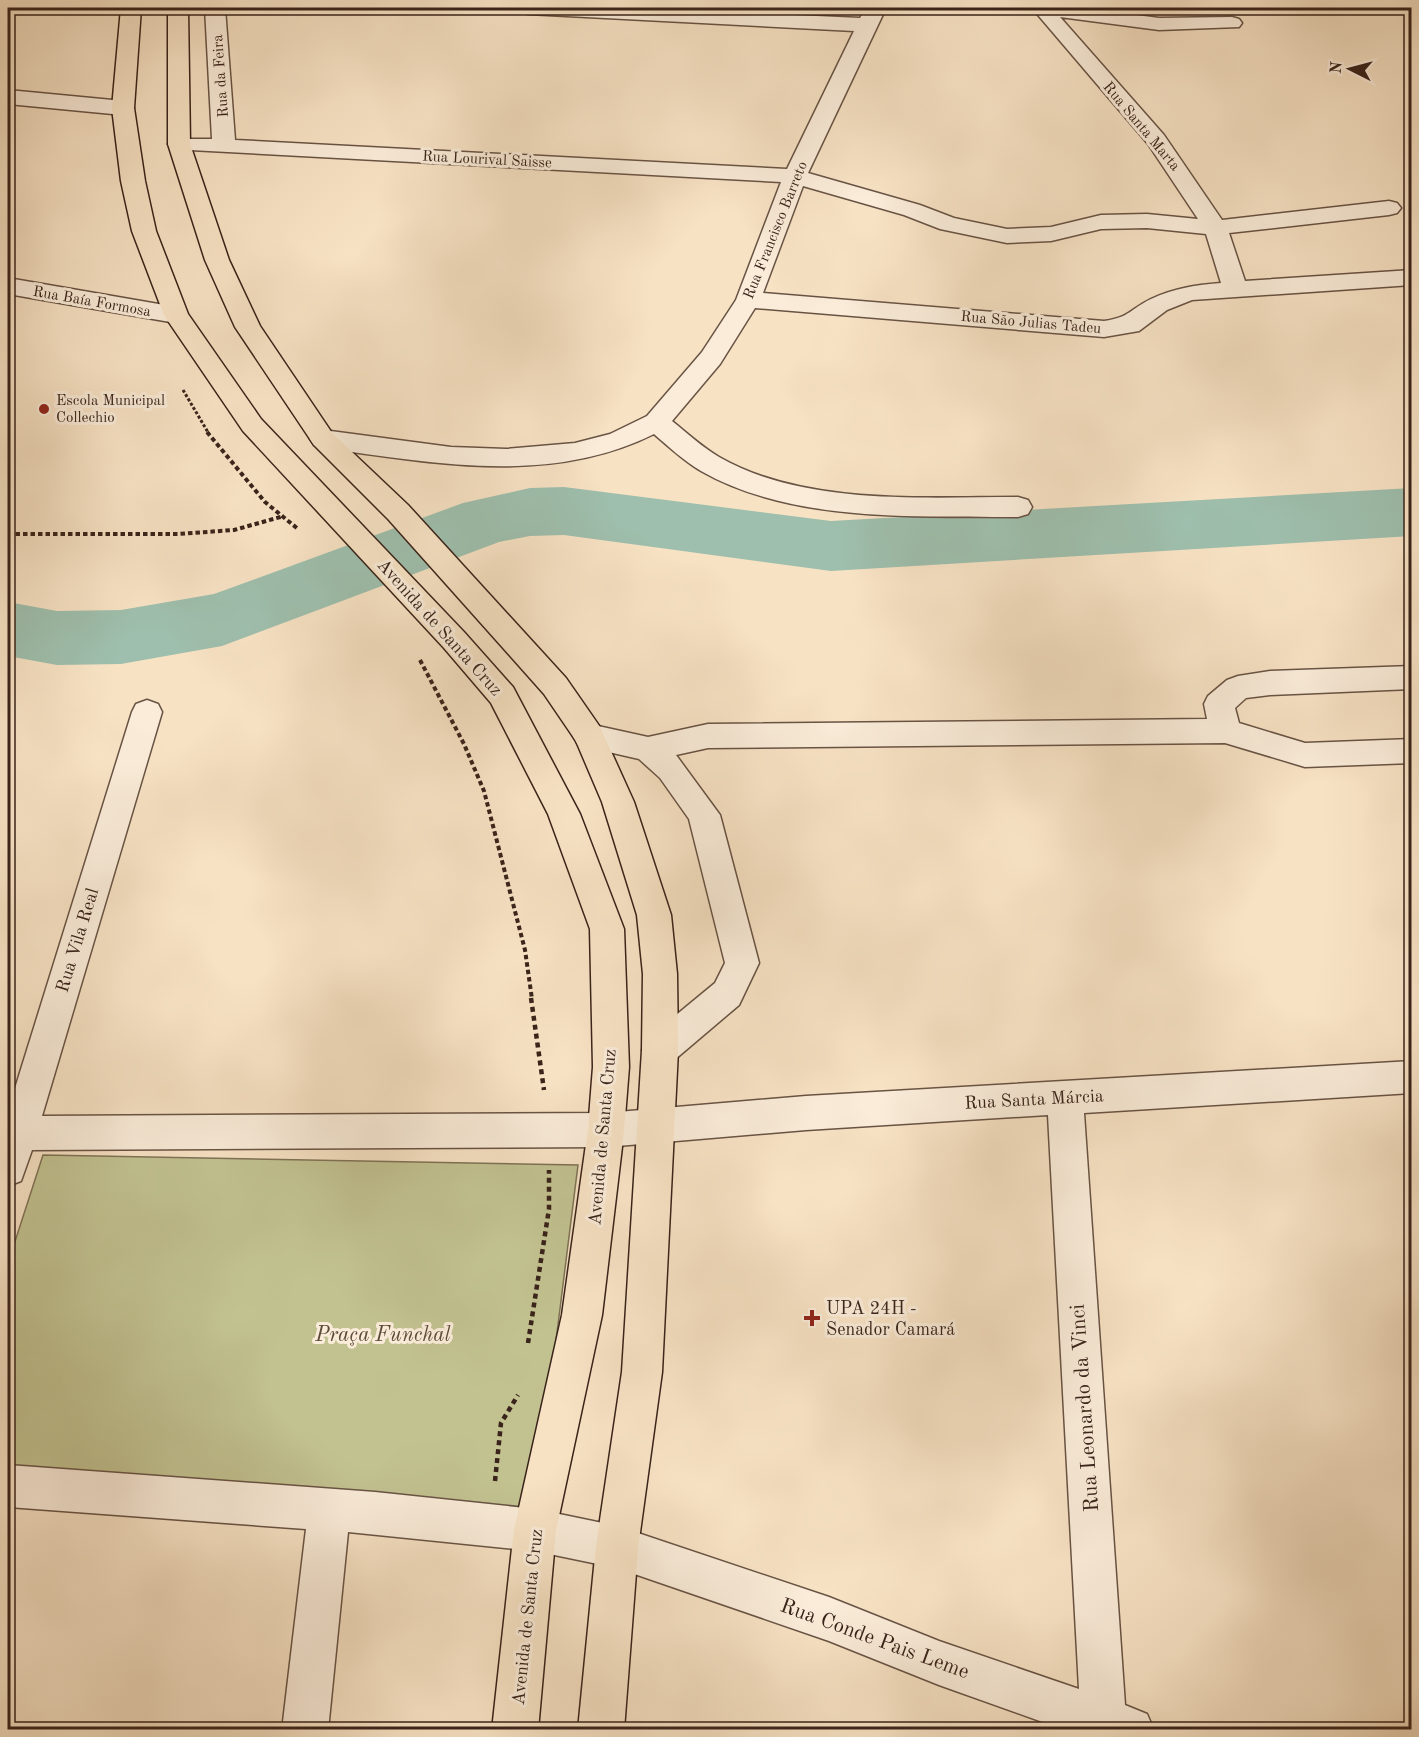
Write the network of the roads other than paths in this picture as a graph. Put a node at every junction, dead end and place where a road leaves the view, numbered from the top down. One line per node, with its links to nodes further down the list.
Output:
1 (131, 8): 10 (main road, Avenida de Santa Cruz)
2 (178, 8): 11 (main road)
3 (215, 8): 12 (street, Rua da Feira)
4 (528, 8): 7 (street)
5 (1042, 8): 6 (street); 15 (street, Rua Santa Marta)
6 (1226, 15): 8 (street)
7 (872, 16): 13 (street, Rua Francisco Barreto)
8 (1249, 38)
9 (8, 97): 10 (street)
10 (123, 108): 20 (main road, Avenida de Santa Cruz)
11 (179, 144): 12 (street, Rua Lourival Saisse); 22 (main road)
12 (224, 144): 13 (street, Rua Lourival Saisse)
13 (795, 176): 15 (street, Rua Lourival Saisse); 19 (street, Rua Francisco Barreto)
14 (1389, 208): 15 (street, Rua Lourival Saisse)
15 (1215, 228): 18 (street, Rua Santa Marta)
16 (1412, 277): 18 (street, Rua São Julias Tadeu)
17 (8, 286): 20 (street, Rua Baía Formosa)
18 (1236, 291): 19 (street, Rua São Julias Tadeu)
19 (748, 300): 21 (street, Rua Francisco Barreto)
20 (176, 315): 34 (main road, Avenida de Santa Cruz)
21 (656, 422): 22 (street, Rua Francisco Barreto); 23 (street)
22 (323, 439): 27 (main road)
23 (1018, 507)
24 (1412, 677): 26 (street)
25 (147, 712): 35 (street, Rua Vila Real)
26 (1225, 731): 28 (street); 29 (street)
27 (589, 736): 28 (street); 30 (main road)
28 (648, 749): 30 (street)
29 (1412, 751)
30 (660, 1050): 33 (main road)
31 (1412, 1077): 32 (street, Rua Santa Márcia)
32 (1065, 1097): 33 (street, Rua Santa Márcia); 41 (street, Rua Leonardo da Vinci)
33 (656, 1127): 34 (street); 40 (main road)
34 (606, 1131): 35 (street); 39 (main road, Avenida de Santa Cruz)
35 (18, 1133): 36 (street, Rua Vila Real)
36 (8, 1169)
37 (8, 1485): 38 (street)
38 (329, 1510): 39 (street); 42 (street)
39 (535, 1530): 40 (street); 43 (main road, Avenida de Santa Cruz)
40 (617, 1547): 41 (street, Rua Conde Pais Leme); 44 (main road)
41 (1117, 1725)
42 (305, 1730)
43 (515, 1730)
44 (601, 1730)

